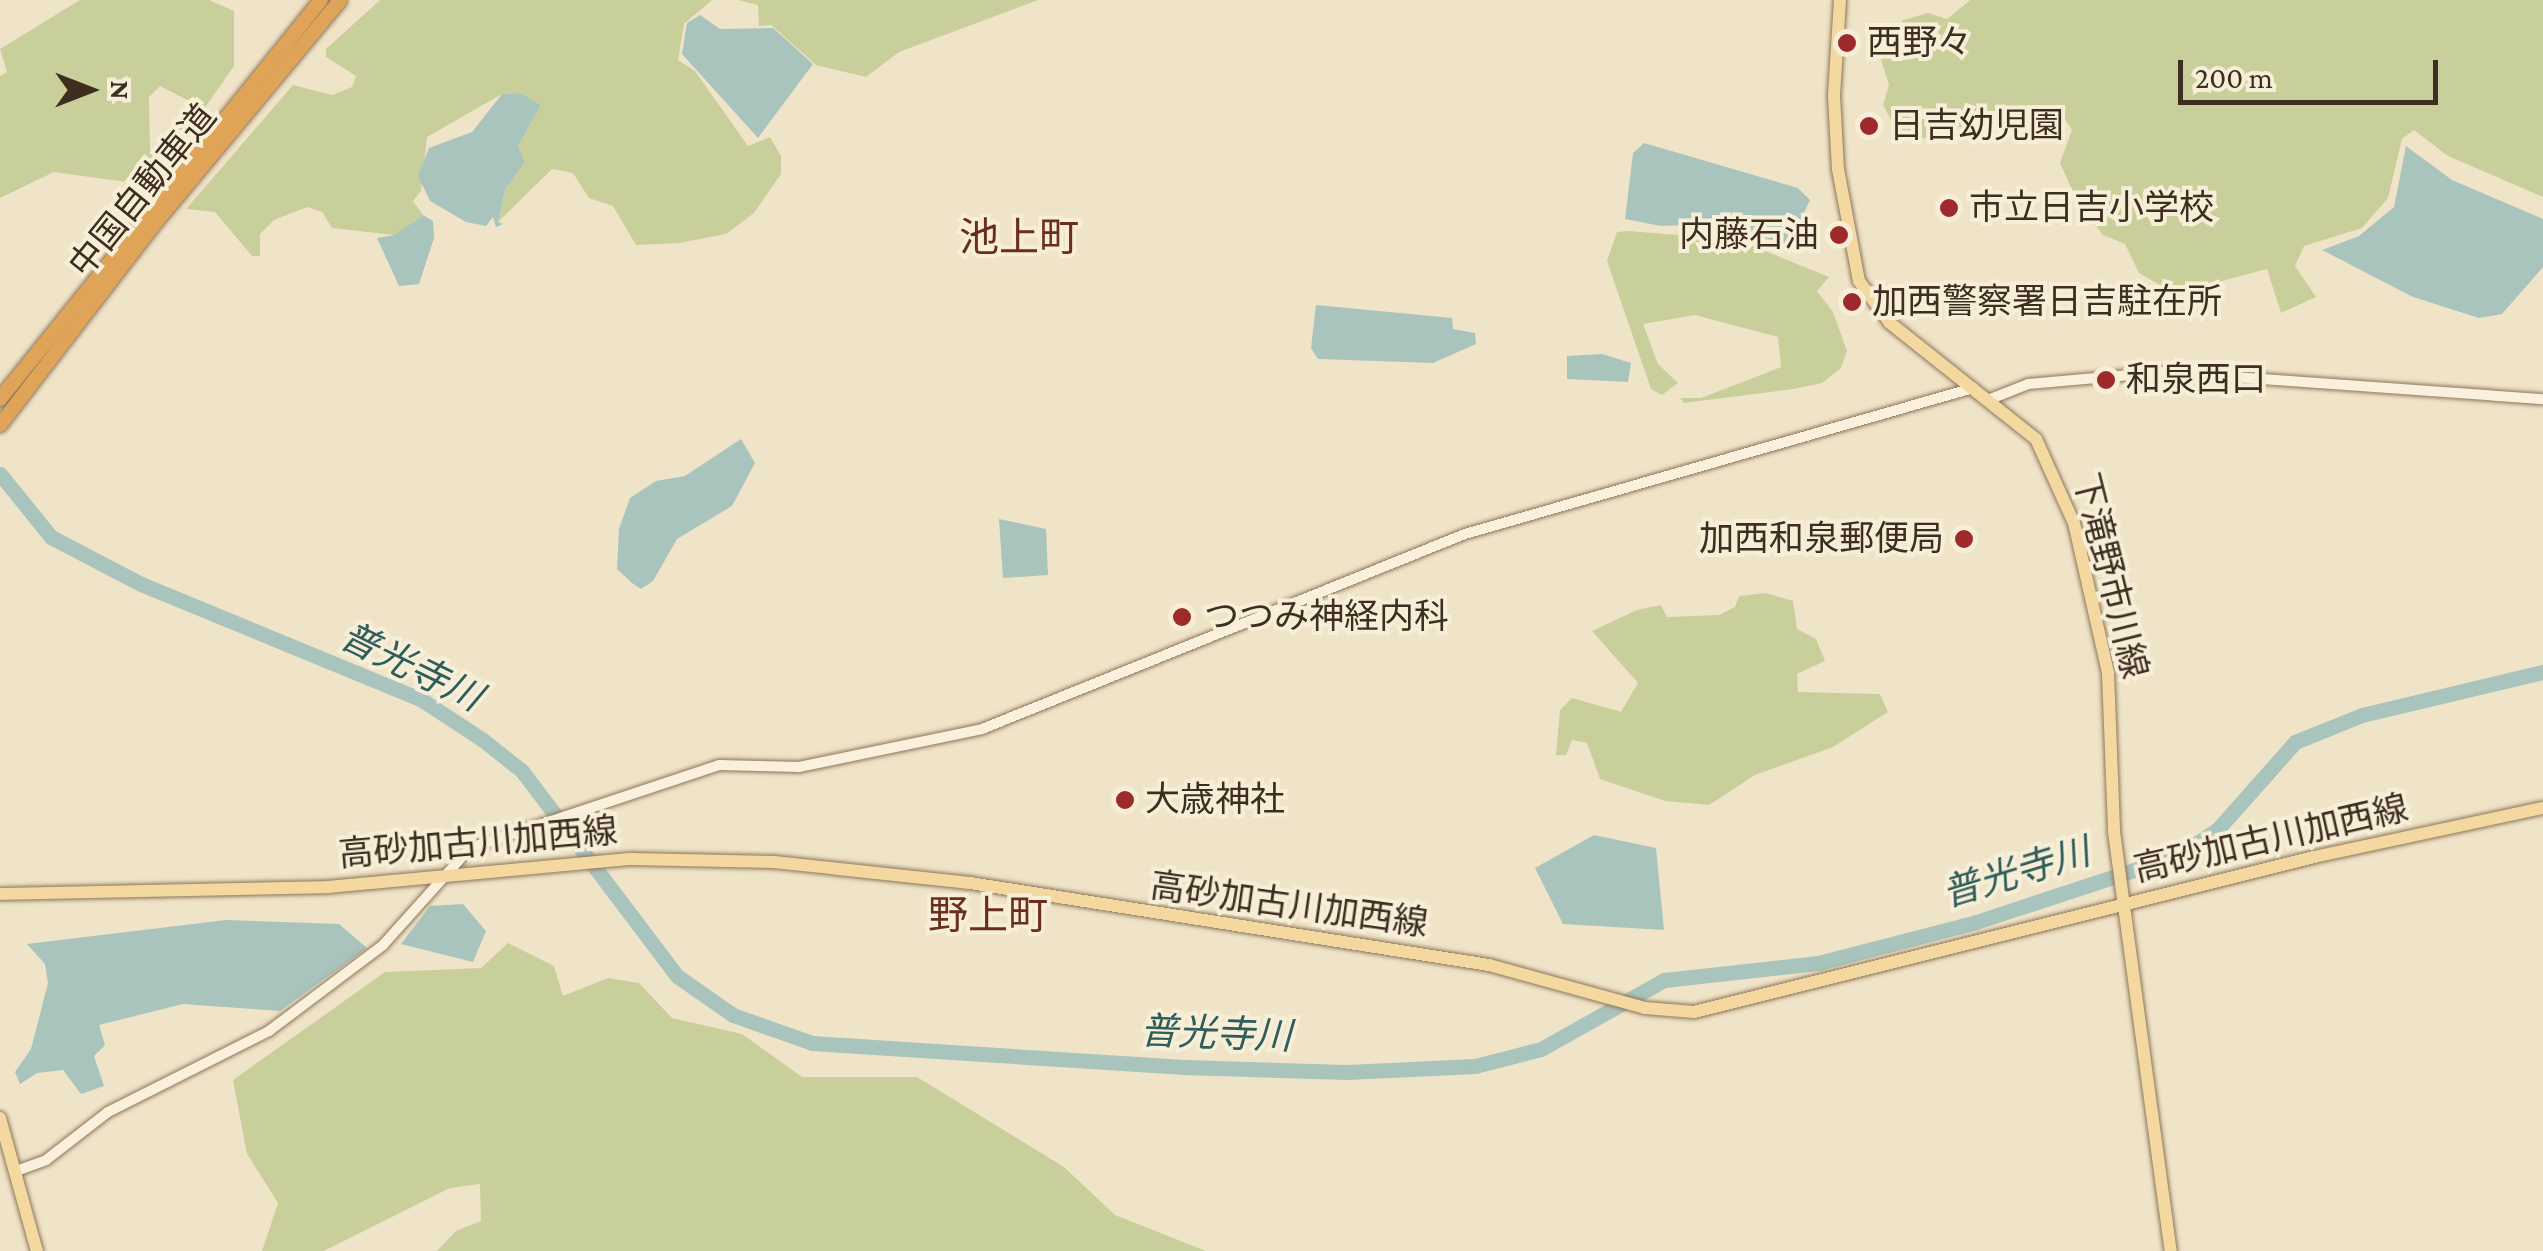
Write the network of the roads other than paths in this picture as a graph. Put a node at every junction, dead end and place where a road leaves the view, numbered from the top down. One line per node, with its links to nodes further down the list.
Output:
1 (321, 0): 5 (highway, 中国自動車道)
2 (340, 0): 8 (highway, 中国自動車道)
3 (1840, 0): 4 (main road, 下滝野市川線)
4 (1972, 388): 7 (main road, 下滝野市川線); 10 (street)
5 (0, 399)
6 (2543, 399): 7 (street)
7 (1988, 400): 12 (main road, 下滝野市川線)
8 (0, 425)
9 (2543, 808): 12 (main road, 高砂加古川加西線)
10 (445, 877): 11 (main road, 高砂加古川加西線); 12 (main road, 高砂加古川加西線); 14 (street)
11 (0, 894)
12 (2126, 905): 16 (main road, 下滝野市川線)
13 (0, 1118): 14 (main road)
14 (19, 1170): 15 (main road)
15 (36, 1251)
16 (2171, 1251)

